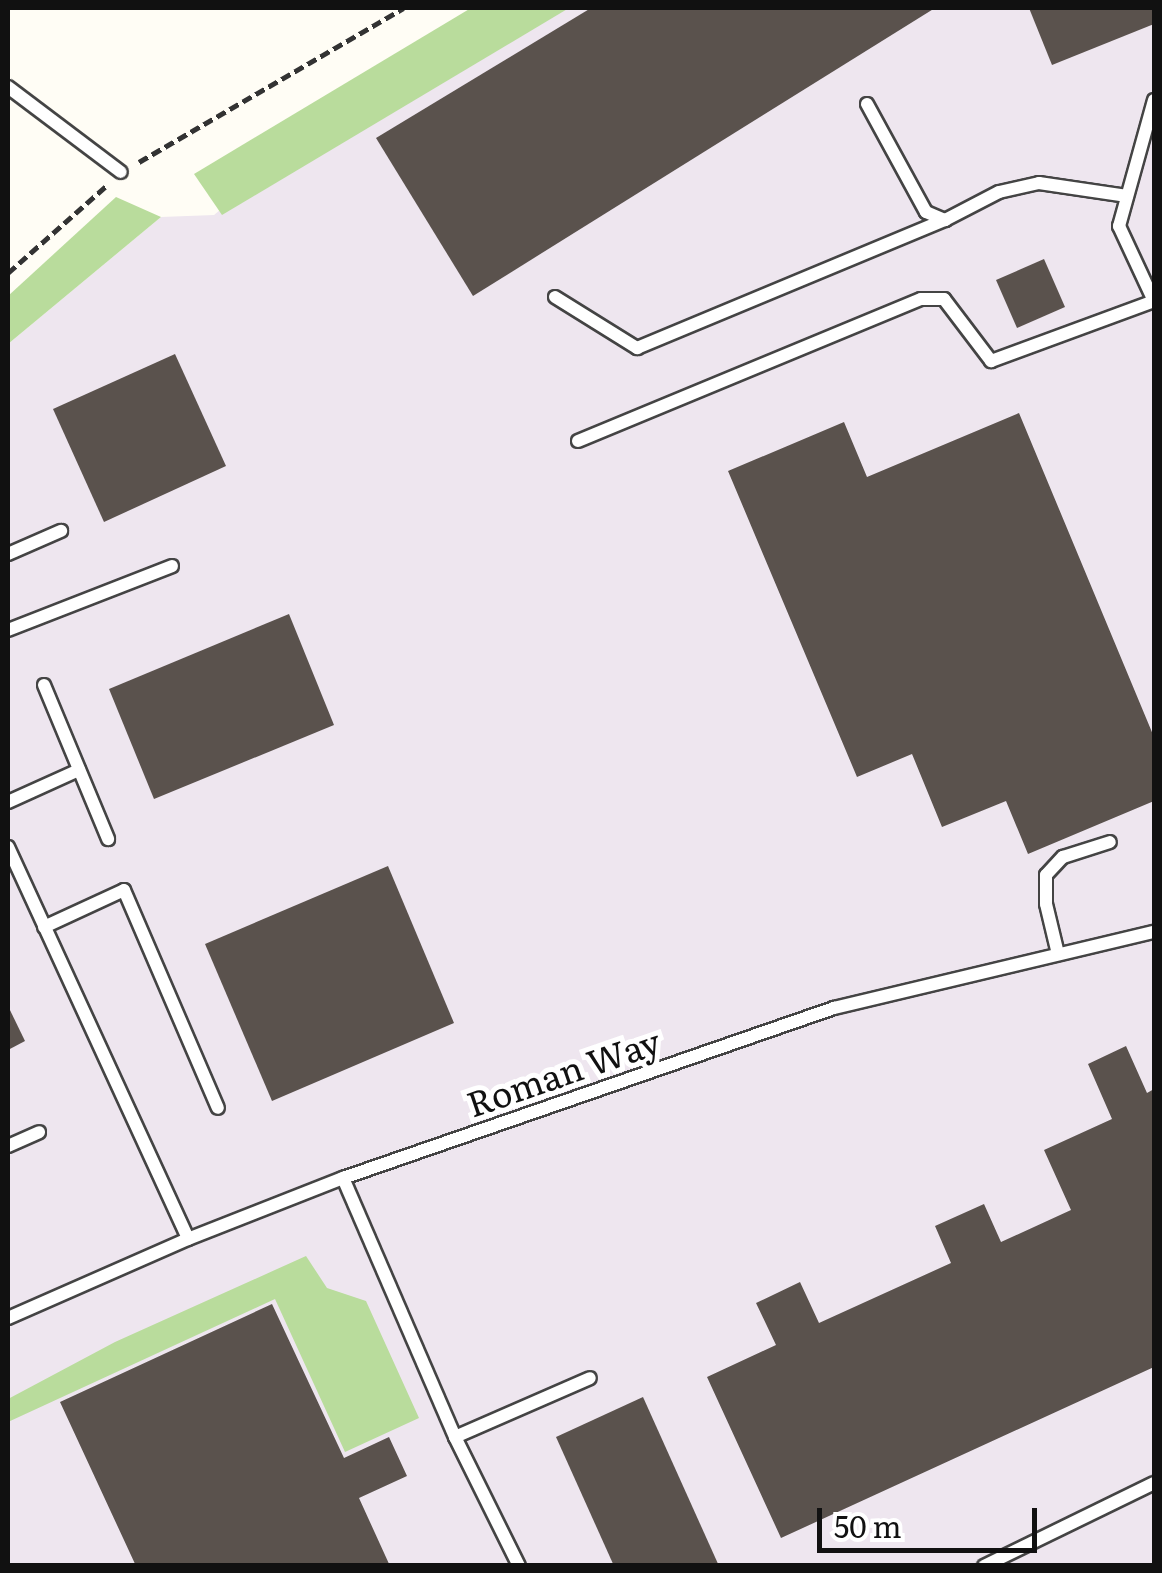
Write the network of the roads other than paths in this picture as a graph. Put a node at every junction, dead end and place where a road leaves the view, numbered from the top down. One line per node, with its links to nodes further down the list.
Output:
1 (8, 86): 4 (lane)
2 (1154, 100): 5 (lane)
3 (867, 104): 6 (lane)
4 (121, 172)
5 (1127, 196): 6 (lane); 8 (lane)
6 (944, 220): 7 (lane)
7 (555, 296)
8 (1154, 301): 9 (lane)
9 (578, 441)
10 (62, 531): 11 (lane)
11 (8, 554)
12 (172, 566): 13 (lane)
13 (8, 630)
14 (44, 686): 15 (lane)
15 (79, 770): 16 (lane); 17 (lane)
16 (8, 802)
17 (108, 839)
18 (1110, 842): 22 (lane)
19 (8, 847): 20 (lane)
20 (44, 927): 23 (lane); 27 (lane)
21 (1154, 932): 22 (lane, Roman Way)
22 (1058, 954): 26 (lane, Roman Way)
23 (218, 1108)
24 (39, 1132): 25 (lane)
25 (8, 1146)
26 (344, 1178): 27 (lane, Roman Way); 30 (lane)
27 (188, 1239): 28 (lane, Roman Way)
28 (8, 1318)
29 (590, 1378): 30 (lane)
30 (456, 1437): 32 (lane)
31 (1154, 1484): 33 (lane)
32 (519, 1566)
33 (984, 1566)

